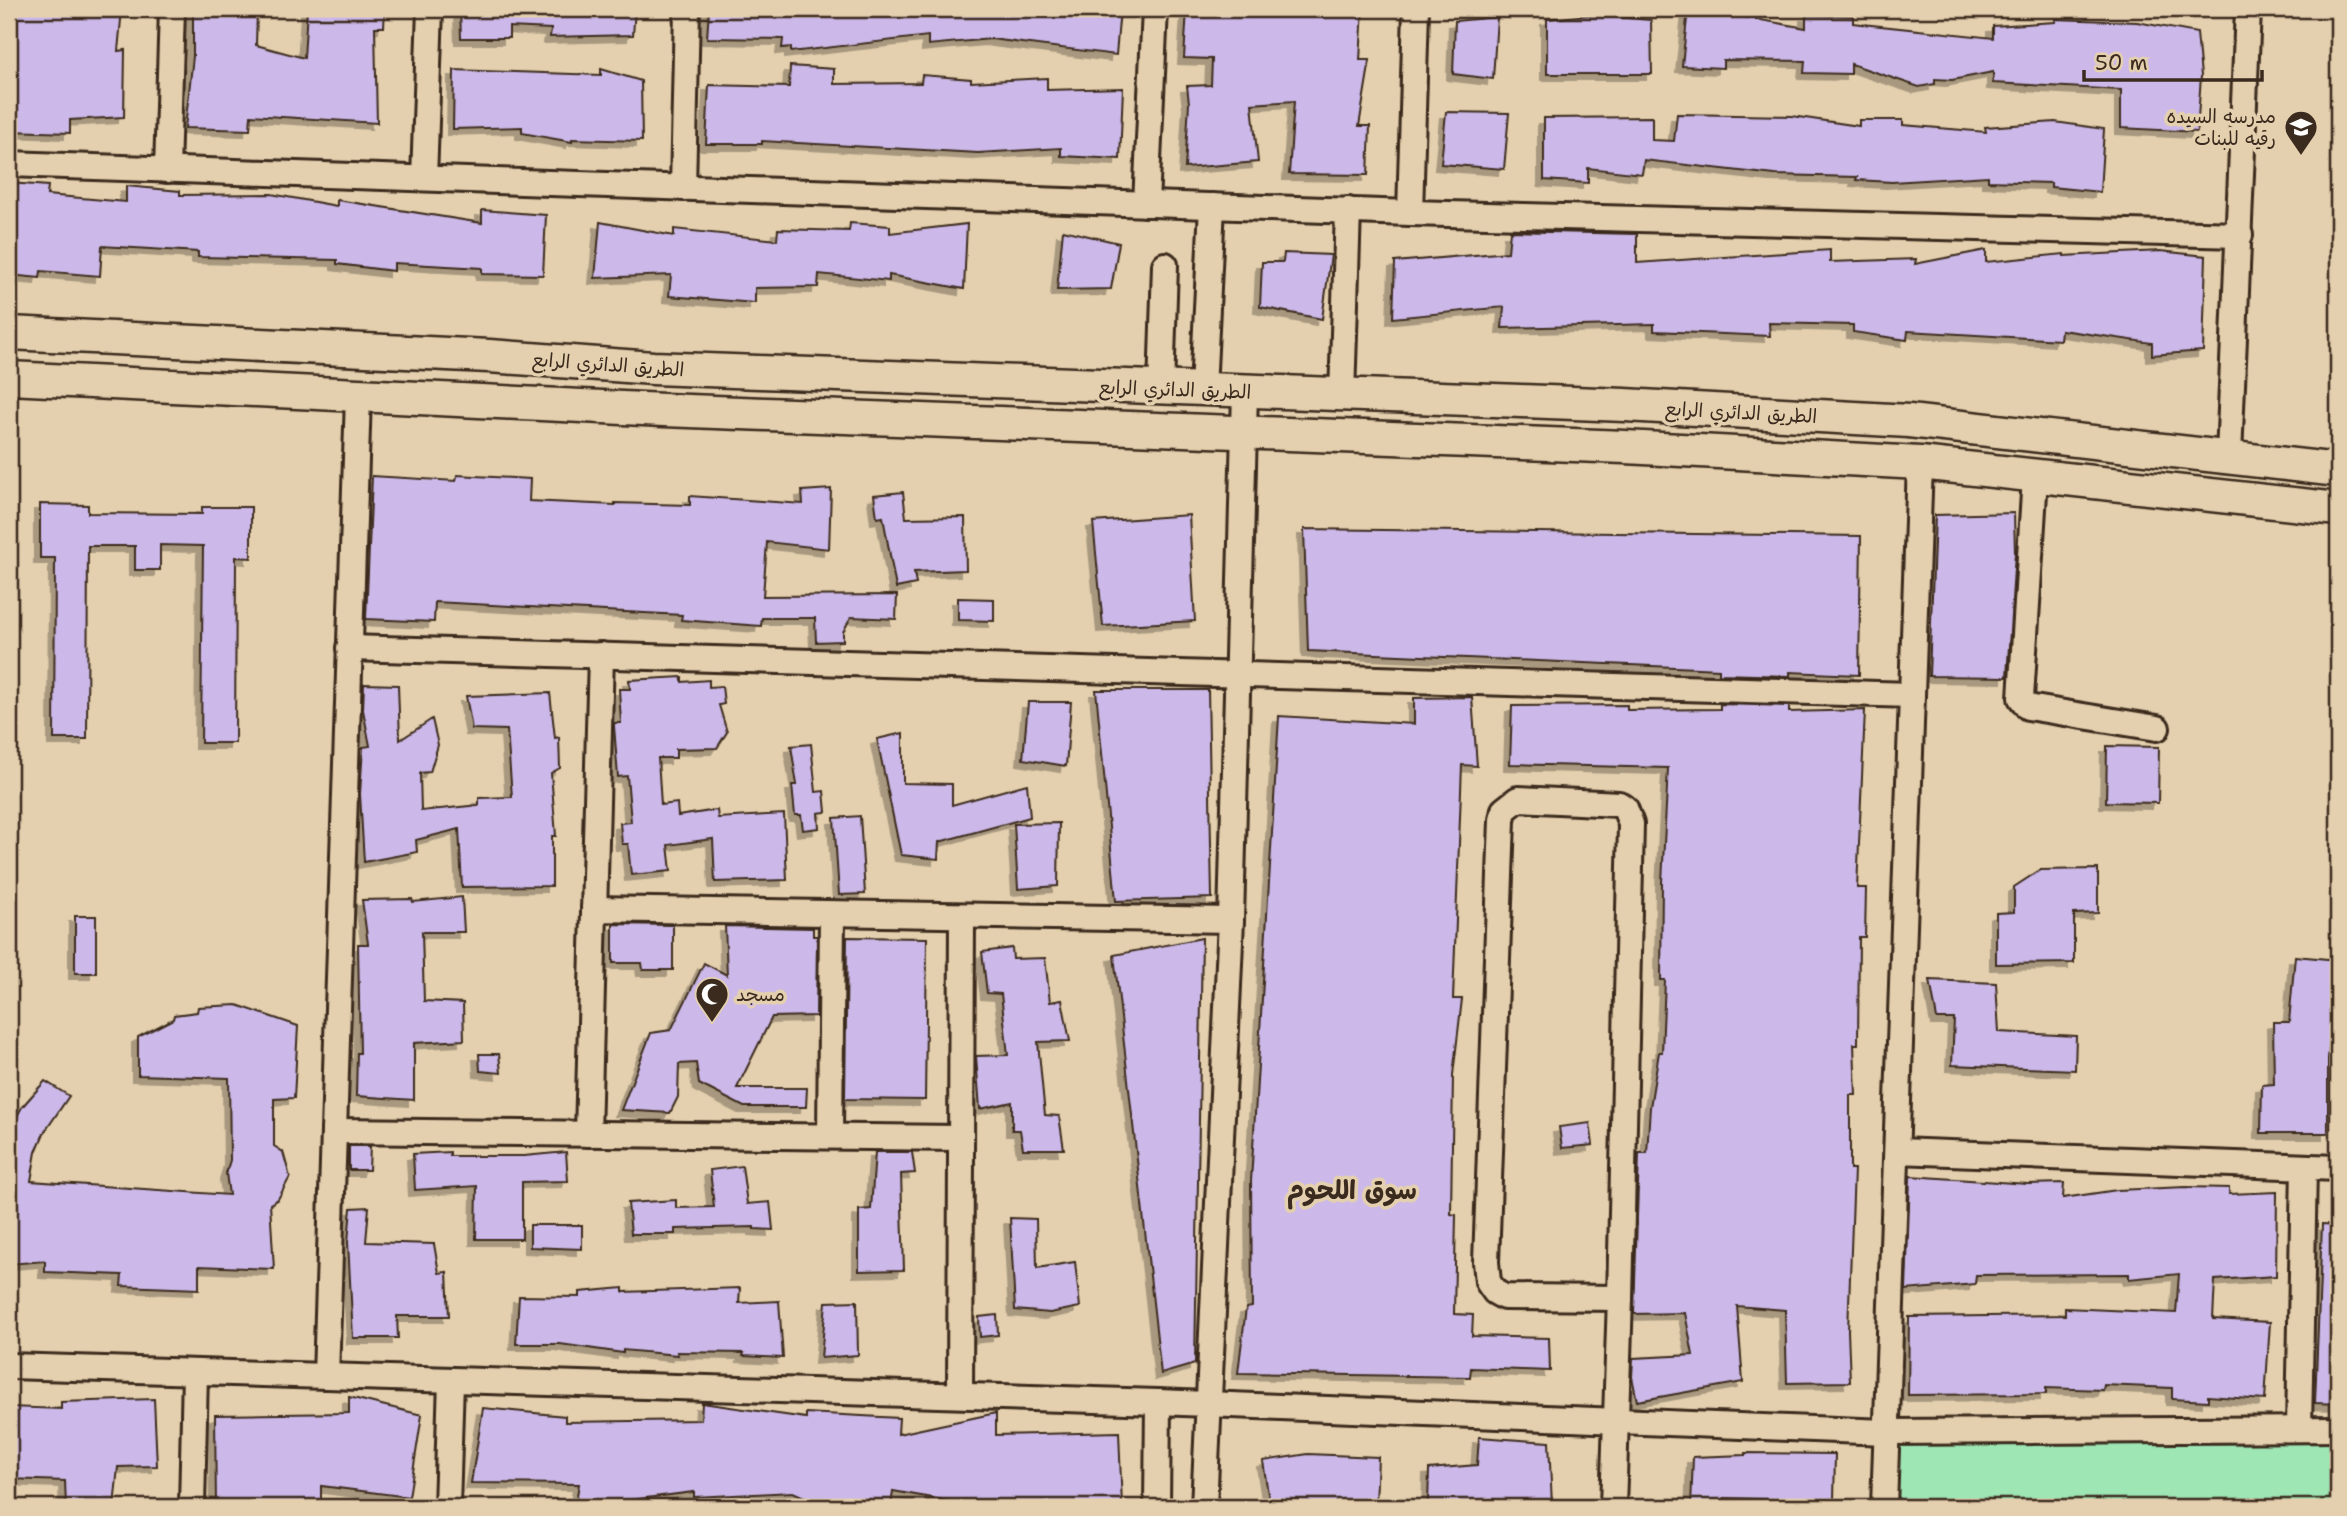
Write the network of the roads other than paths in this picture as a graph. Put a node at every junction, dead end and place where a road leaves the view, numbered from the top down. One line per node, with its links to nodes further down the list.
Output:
1 (172, 9): 8 (street)
2 (430, 9): 9 (street)
3 (687, 9): 10 (street)
4 (1154, 9): 11 (street)
5 (1416, 9): 14 (street)
6 (2248, 9): 15 (street)
7 (9, 164): 8 (street)
8 (167, 170): 9 (street)
9 (424, 178): 10 (street)
10 (683, 188): 11 (street)
11 (1146, 204): 12 (street)
12 (1212, 206): 13 (street); 20 (street)
13 (1348, 211): 14 (street); 22 (street)
14 (1410, 213): 15 (street)
15 (2240, 235): 25 (street)
16 (1165, 265): 19 (street)
17 (9, 333): 19 (main road, الطريق الدائري الرابع)
18 (9, 379): 23 (main road)
19 (1161, 389): 20 (main road, الطريق الدائري الرابع)
20 (1203, 390): 21 (main road, الطريق الدائري الرابع)
21 (1245, 392): 22 (main road, الطريق الدائري الرابع); 24 (street)
22 (1342, 396): 25 (main road, الطريق الدائري الرابع)
23 (358, 397): 24 (main road); 30 (street)
24 (1243, 434): 26 (main road); 32 (street)
25 (2229, 456): 27 (main road, الطريق الدائري الرابع)
26 (1920, 463): 28 (main road); 33 (street)
27 (2338, 470)
28 (2035, 477): 29 (main road); 34 (street)
29 (2338, 509)
30 (349, 648): 31 (street); 39 (street)
31 (601, 655): 32 (street); 35 (street)
32 (1237, 675): 33 (street); 38 (street)
33 (1912, 695): 43 (street)
34 (2157, 728)
35 (594, 909): 36 (street); 40 (street)
36 (832, 914): 37 (street); 41 (street)
37 (962, 916): 38 (street); 42 (street)
38 (1231, 920): 53 (street)
39 (334, 1131): 40 (street); 49 (street)
40 (588, 1134): 41 (street)
41 (830, 1136): 42 (street)
42 (961, 1138): 51 (street)
43 (1897, 1151): 44 (street); 57 (street)
44 (2304, 1167): 45 (street); 55 (street)
45 (2338, 1168)
46 (1620, 1298): 46 (street); 54 (street)
47 (9, 1366): 48 (street)
48 (195, 1372): 49 (street); 58 (street)
49 (326, 1376): 50 (street)
50 (451, 1380): 51 (street); 59 (street)
51 (960, 1395): 52 (street)
52 (1158, 1402): 53 (street); 60 (street)
53 (1207, 1404): 54 (street); 61 (street)
54 (1616, 1420): 57 (street); 62 (street)
55 (2299, 1428): 56 (street); 57 (street)
56 (2338, 1429)
57 (1886, 1432): 63 (street)
58 (192, 1507)
59 (447, 1507)
60 (1157, 1507)
61 (1204, 1507)
62 (1613, 1507)
63 (1884, 1507)

